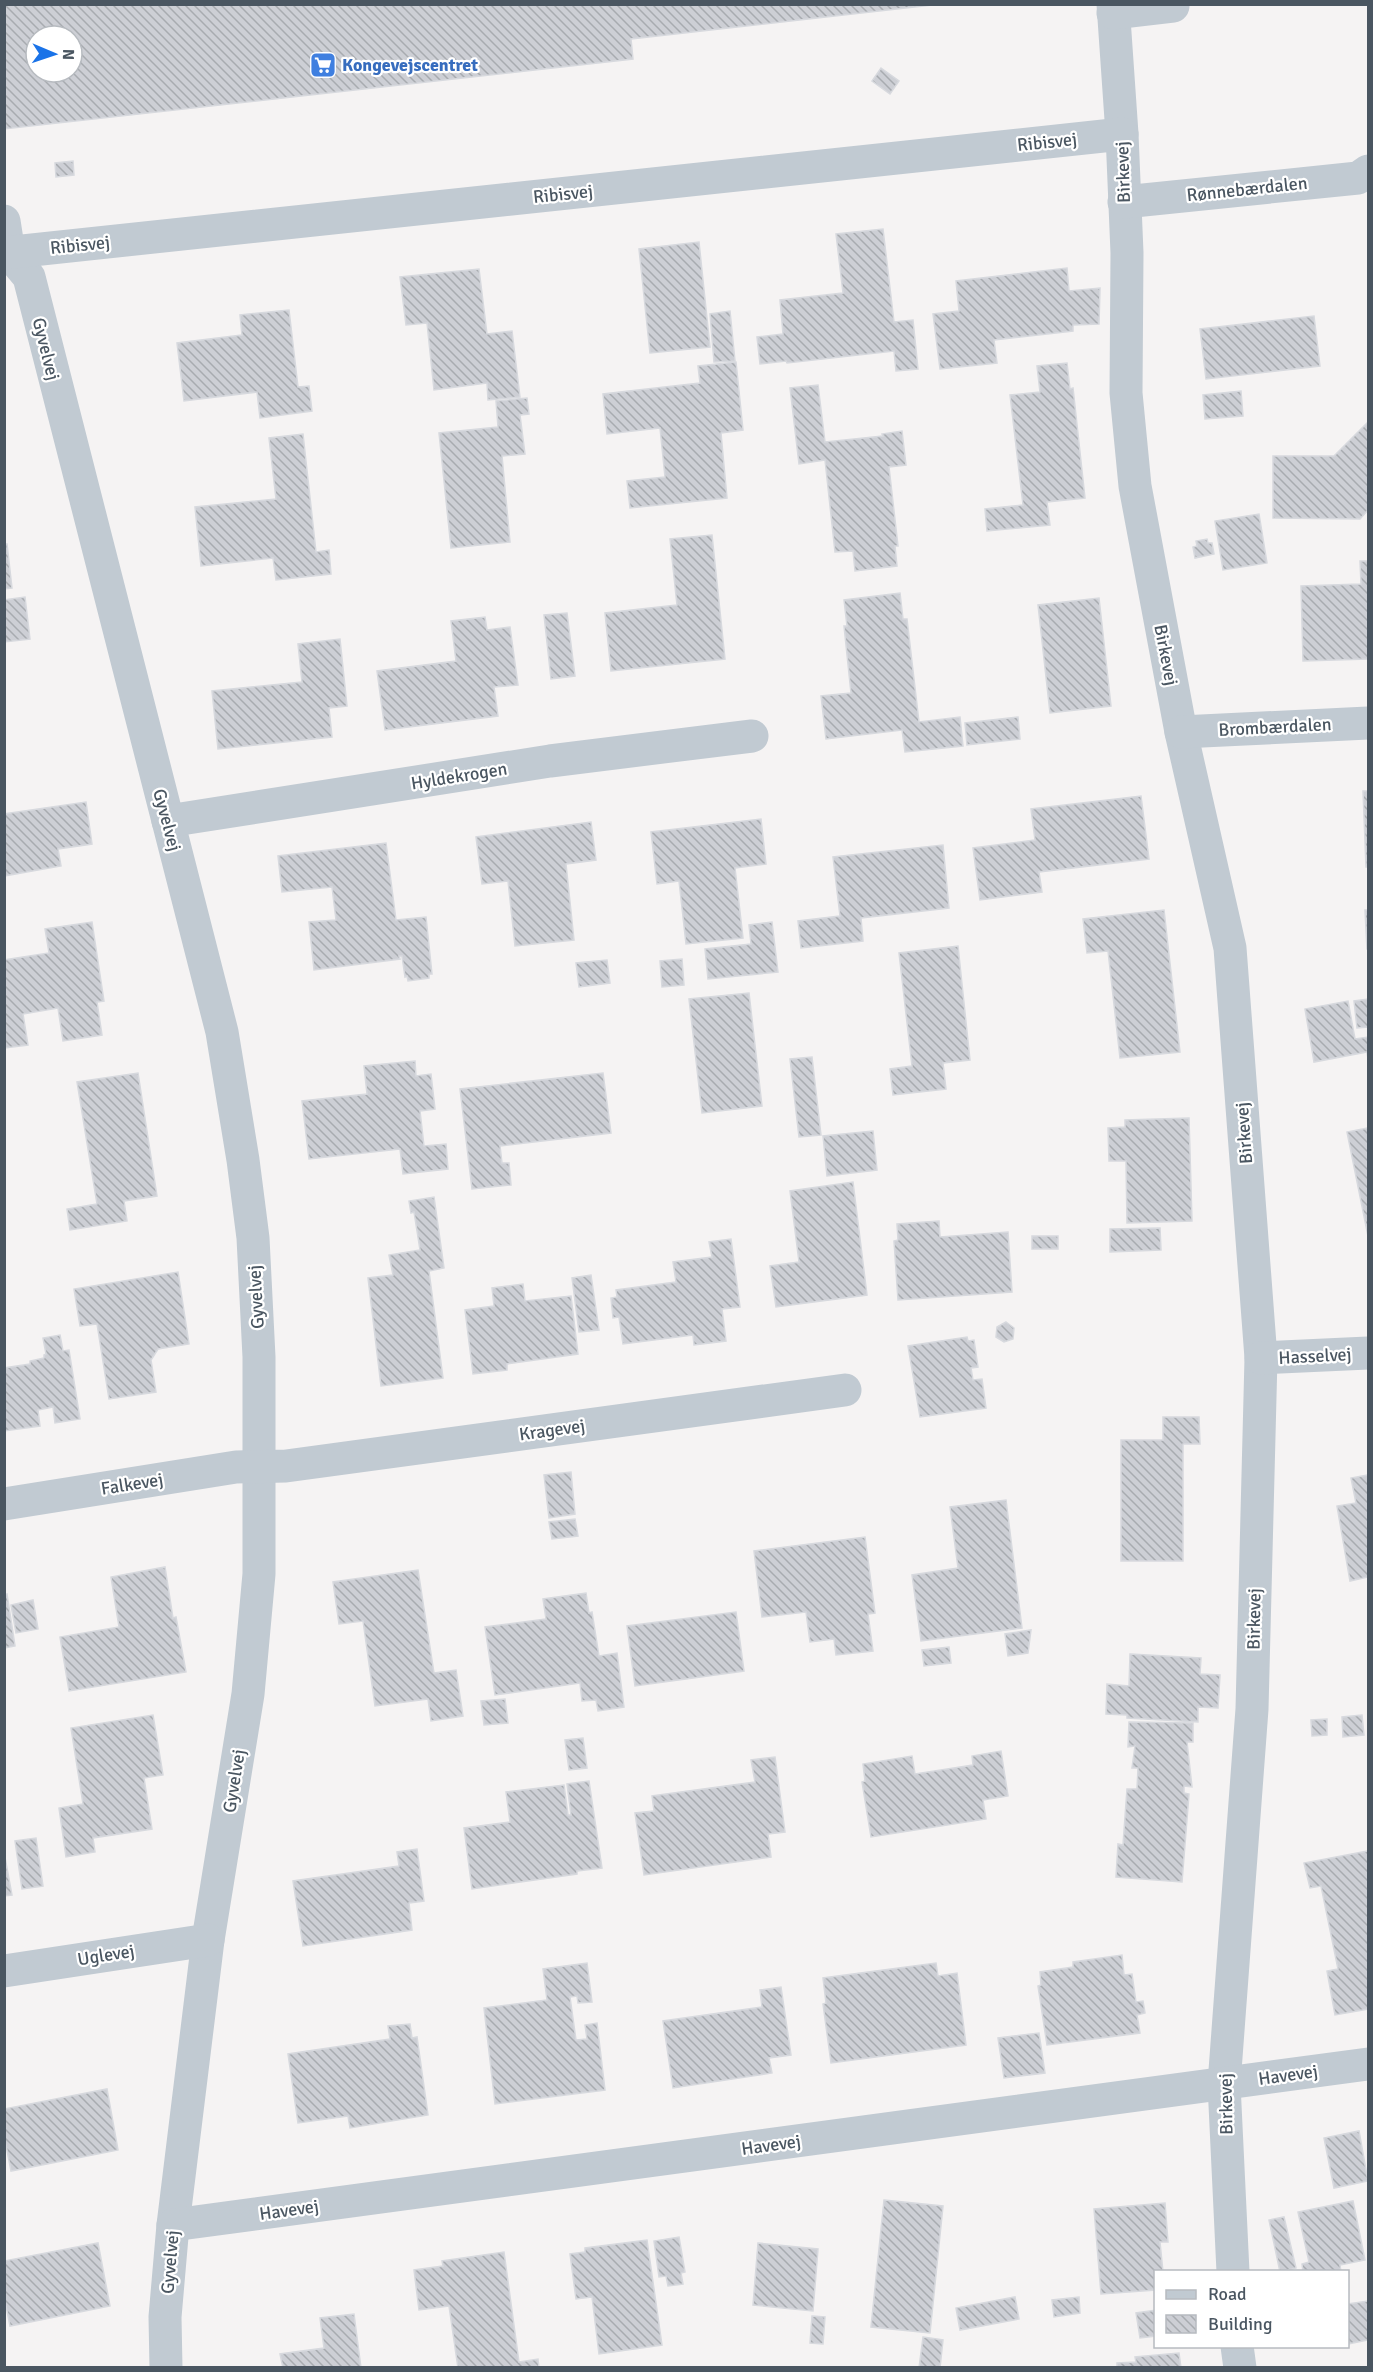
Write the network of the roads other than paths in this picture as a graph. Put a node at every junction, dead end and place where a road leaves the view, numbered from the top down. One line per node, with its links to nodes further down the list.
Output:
1 (1173, 6): 2 (street)
2 (1113, 9): 3 (street, Birkevej)
3 (1122, 134): 5 (street, Birkevej); 7 (street, Ribisvej)
4 (1368, 171): 5 (street, Rønnebærdalen)
5 (1124, 202): 9 (street, Birkevej)
6 (4, 221): 7 (street)
7 (7, 253): 11 (street, Gyvelvej)
8 (1368, 723): 9 (street, Brombærdalen)
9 (1181, 732): 13 (street, Birkevej)
10 (752, 736): 11 (street, Hyldekrogen)
11 (168, 821): 15 (street, Gyvelvej)
12 (1368, 1353): 13 (street, Hasselvej)
13 (1261, 1358): 20 (street, Birkevej)
14 (845, 1390): 15 (street, Kragevej)
15 (260, 1466): 16 (street, Falkevej); 17 (street, Gyvelvej)
16 (4, 1504)
17 (208, 1940): 18 (street, Uglevej); 21 (street, Gyvelvej)
18 (4, 1971)
19 (1368, 2064): 20 (street, Havevej)
20 (1224, 2084): 21 (street, Havevej); 22 (street, Birkevej)
21 (173, 2225): 24 (street, Gyvelvej)
22 (1233, 2270)
23 (1237, 2348): 25 (street)
24 (166, 2367)
25 (1240, 2367)

